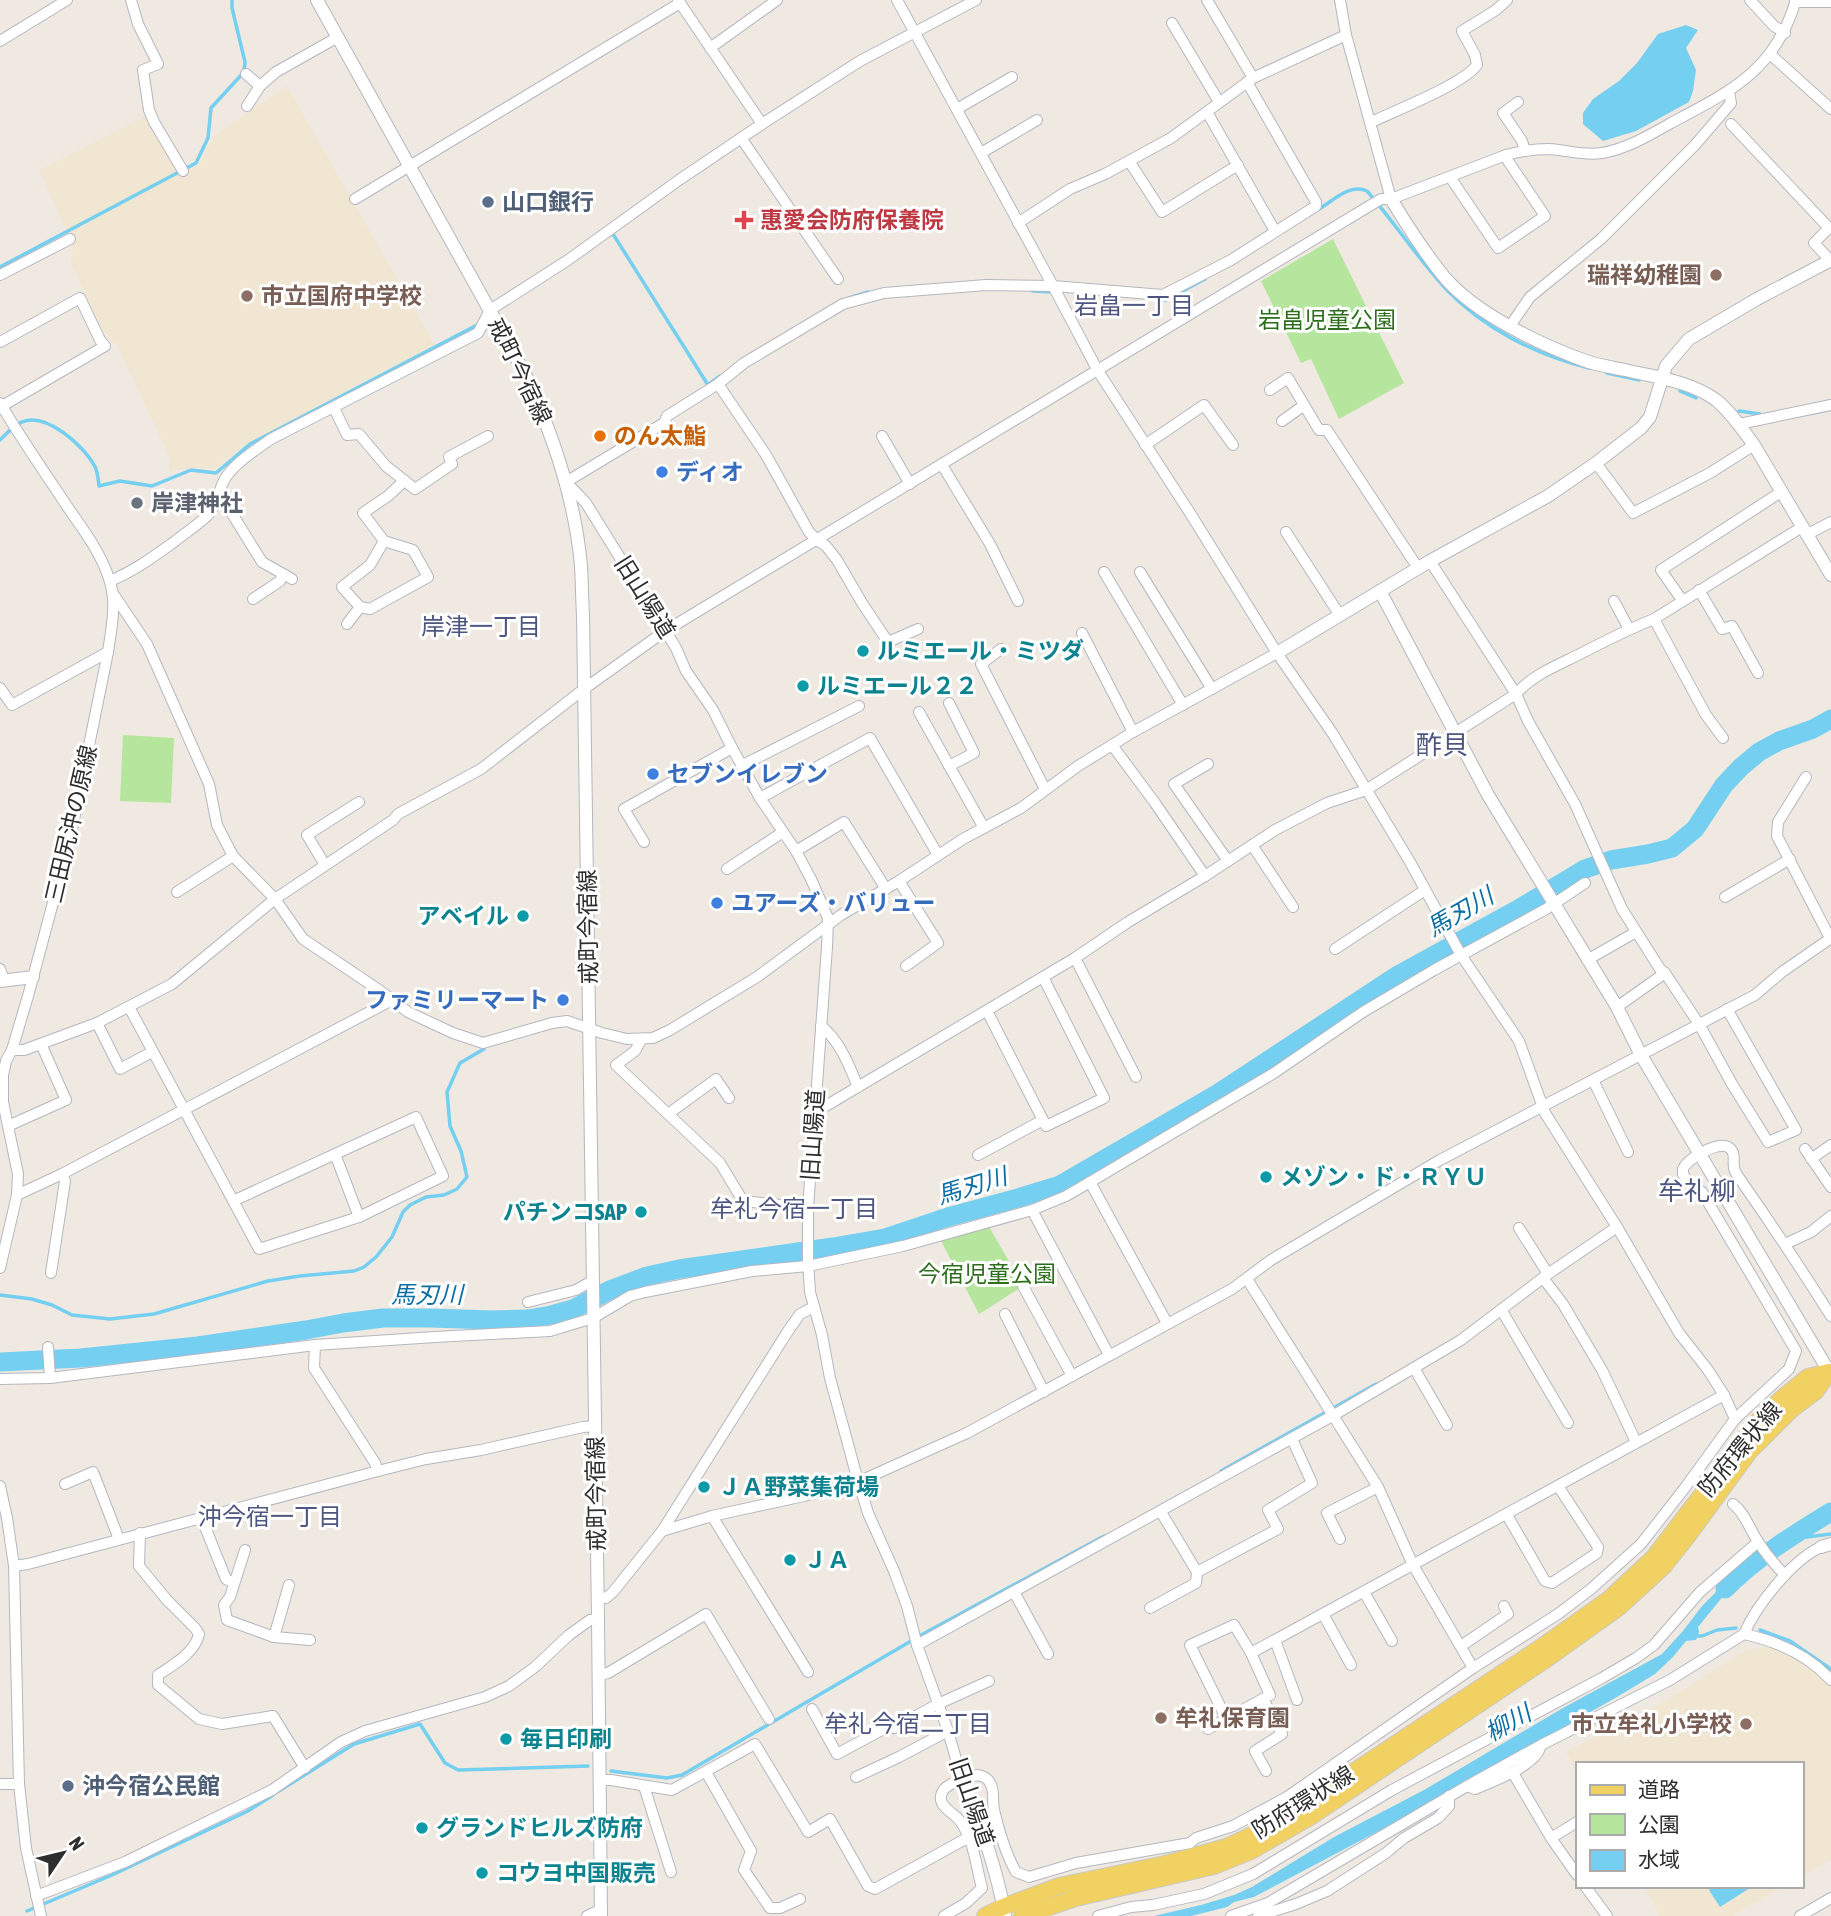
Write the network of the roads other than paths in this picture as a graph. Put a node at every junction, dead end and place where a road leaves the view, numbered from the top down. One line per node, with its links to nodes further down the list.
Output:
1 (67, 0): 21 (street)
2 (131, 0): 46 (street)
3 (317, 0): 20 (street, 戒町今宿線)
4 (777, 0): 22 (street)
5 (897, 0): 17 (street)
6 (948, 0): 15 (street)
7 (976, 0): 15 (street)
8 (1207, 0): 26 (street)
9 (1340, 0): 19 (street)
10 (1507, 0): 36 (street)
11 (1750, 0): 18 (street)
12 (679, 1): 22 (street); 45 (street)
13 (1796, 1): 14 (street); 18 (street)
14 (1831, 2)
15 (954, 11): 17 (street)
16 (1172, 23): 29 (street)
17 (915, 31): 32 (street); 37 (street)
18 (1784, 33): 23 (street)
19 (1346, 34): 26 (street); 36 (street)
20 (338, 37): 27 (street); 45 (street, 戒町今宿線)
21 (0, 41)
22 (710, 48): 37 (street)
23 (1770, 54): 28 (street); 33 (street)
24 (246, 74): 27 (street)
25 (1012, 77): 32 (street)
26 (1250, 80): 29 (street); 51 (street)
27 (260, 86): 31 (street)
28 (1729, 92): 40 (street); 58 (street)
29 (1219, 102): 34 (street)
30 (1518, 102): 40 (street)
31 (247, 106)
32 (957, 109): 41 (street)
33 (1831, 109)
34 (1207, 112): 43 (street); 44 (street)
35 (1037, 120): 41 (street)
36 (1371, 121): 49 (street)
37 (762, 124): 39 (street)
38 (1731, 124): 53 (street)
39 (741, 138): 55 (street); 57 (street)
40 (1525, 150): 42 (street)
41 (981, 153): 50 (street)
42 (1507, 155): 47 (street); 47 (street)
43 (1129, 161): 44 (street); 50 (street)
44 (1238, 165): 51 (street)
45 (409, 166): 48 (street); 57 (street, 戒町今宿線)
46 (183, 170)
47 (1450, 177): 49 (street)
48 (355, 199)
49 (1391, 199): 58 (street); 60 (street)
50 (1018, 223): 56 (street)
51 (1275, 231): 56 (street)
52 (70, 239): 54 (street)
53 (1831, 260): 61 (street)
54 (0, 275)
55 (838, 279)
56 (1053, 286): 60 (street); 62 (street)
57 (490, 310): 67 (street); 78 (street, 戒町今宿線)
58 (1510, 326): 61 (street)
59 (0, 342): 64 (street)
60 (1098, 371): 72 (street); 76 (street)
61 (1661, 378): 69 (street); 75 (street)
62 (718, 384): 78 (street); 85 (street)
63 (1270, 390): 66 (street)
64 (1, 405): 91 (street, 三田尻沖の原線)
65 (1831, 405): 69 (street)
66 (1303, 406): 68 (street); 87 (street)
67 (334, 408): 77 (street); 81 (street)
68 (1282, 421)
69 (1739, 424): 74 (street)
70 (488, 436): 77 (street)
71 (882, 436): 79 (street)
72 (1146, 444): 73 (street); 108 (street)
73 (1233, 445)
74 (1754, 445): 75 (street); 80 (street)
75 (1595, 463): 87 (street)
76 (942, 465): 79 (street); 96 (street)
77 (404, 481): 86 (street)
78 (566, 482): 104 (street, 旧山陽道); 111 (street, 戒町今宿線)
79 (910, 484): 85 (street)
80 (1781, 492): 84 (street); 95 (street)
81 (219, 499): 91 (street); 94 (street)
82 (1831, 522): 84 (street)
83 (1286, 531): 99 (street)
84 (1804, 531): 90 (street); 92 (street)
85 (817, 540): 102 (street); 104 (street)
86 (384, 541): 98 (street); 98 (street)
87 (1424, 564): 93 (street); 113 (street)
88 (1104, 572): 115 (street)
89 (1140, 572): 112 (street)
90 (1831, 575)
91 (111, 586): 107 (street, 三田尻沖の原線); 137 (street)
92 (1699, 590): 95 (street); 109 (street)
93 (1380, 591): 99 (street); 119 (street)
94 (253, 599)
95 (1682, 600): 100 (street)
96 (1018, 601)
97 (1614, 601): 103 (street)
98 (360, 607): 101 (street)
99 (1339, 614): 108 (street)
100 (1654, 619): 103 (street); 120 (street)
101 (347, 624)
102 (918, 629)
103 (1629, 629): 113 (street)
104 (665, 631): 111 (street); 122 (street, 旧山陽道)
105 (1082, 633): 118 (street)
106 (1001, 649): 127 (street)
107 (108, 652): 110 (street); 162 (street, 三田尻沖の原線)
108 (1277, 653): 112 (street); 128 (street)
109 (1758, 673)
110 (0, 688)
111 (584, 689): 140 (street); 172 (street, 戒町今宿線)
112 (1212, 689): 115 (street)
113 (1516, 694): 119 (street); 153 (street)
114 (949, 703): 125 (street)
115 (1183, 705): 118 (street)
116 (859, 706): 124 (street)
117 (919, 712): 125 (street)
118 (1133, 732): 121 (street)
119 (1455, 733): 128 (street); 150 (street)
120 (1723, 738)
121 (1112, 745): 127 (street); 142 (street)
122 (732, 748): 124 (street, 旧山陽道); 133 (street)
123 (1208, 764): 139 (street)
124 (741, 766): 129 (street, 旧山陽道)
125 (949, 766): 131 (street)
126 (1805, 777): 138 (street)
127 (1045, 789): 131 (street)
128 (1366, 790): 134 (street); 146 (street)
129 (760, 797): 132 (street, 旧山陽道); 136 (street)
130 (359, 802): 140 (street)
131 (984, 828): 136 (street)
132 (783, 832): 135 (street, 旧山陽道); 141 (street)
133 (644, 842)
134 (1252, 845): 139 (street); 151 (street)
135 (796, 851): 145 (street); 152 (street, 旧山陽道)
136 (938, 855): 143 (street)
137 (233, 856): 147 (street); 149 (street)
138 (1790, 859): 148 (street); 154 (street)
139 (1228, 861): 142 (street)
140 (325, 865): 149 (street)
141 (727, 869)
142 (1205, 877): 157 (street)
143 (899, 881): 145 (street); 159 (street)
144 (1585, 883): 150 (street)
145 (886, 889): 152 (street)
146 (1425, 890): 155 (street); 156 (street)
147 (177, 892)
148 (1725, 897)
149 (275, 899): 164 (street); 165 (street)
150 (1552, 902): 156 (street); 158 (street)
151 (1293, 907)
152 (827, 925): 171 (street, 旧山陽道); 173 (street)
153 (1636, 932): 158 (street); 160 (street)
154 (1831, 938): 167 (street)
155 (1335, 949)
156 (1461, 955): 182 (street); 194 (street)
157 (1075, 958): 163 (street); 178 (street)
158 (1587, 960): 166 (street)
159 (906, 966)
160 (1665, 973): 166 (street); 170 (street)
161 (1, 977): 162 (street)
162 (33, 977): 175 (street, 三田尻沖の原線)
163 (1043, 977): 168 (street); 186 (street)
164 (392, 1000): 172 (street); 183 (street)
165 (128, 1007): 169 (street); 176 (street)
166 (1616, 1007): 177 (street)
167 (1727, 1009): 170 (street); 170 (street)
168 (987, 1012): 180 (street); 186 (street)
169 (97, 1023): 174 (street); 176 (street)
170 (1699, 1024): 177 (street)
171 (821, 1027): 180 (street); 185 (street, 旧山陽道)
172 (589, 1028): 173 (street); 210 (street, 戒町今宿線)
173 (640, 1040): 184 (street)
174 (41, 1044): 175 (street); 187 (street)
175 (12, 1050): 187 (street, 三田尻沖の原線)
176 (152, 1052): 183 (street)
177 (1641, 1055): 179 (street); 192 (street)
178 (1136, 1077)
179 (1593, 1080): 182 (street); 189 (street)
180 (859, 1087): 185 (street)
181 (729, 1098): 184 (street)
182 (1543, 1105): 202 (street); 209 (street)
183 (183, 1109): 193 (street); 197 (street)
184 (668, 1114): 198 (street)
185 (814, 1114): 198 (street, 旧山陽道)
186 (1042, 1120): 191 (street)
187 (8, 1126): 196 (street, 三田尻沖の原線)
188 (1831, 1145): 195 (street)
189 (1628, 1152)
190 (335, 1154): 197 (street); 201 (street); 201 (street)
191 (978, 1155)
192 (1700, 1155): 204 (street); 223 (street); 230 (street)
193 (62, 1174): 196 (street); 207 (street)
194 (1090, 1182): 199 (street); 218 (street)
195 (1831, 1187)
196 (17, 1195): 206 (street, 三田尻沖の原線)
197 (233, 1201): 201 (street)
198 (808, 1208): 205 (street, 旧山陽道)
199 (1032, 1210): 205 (street); 221 (street)
200 (1831, 1216): 204 (street)
201 (359, 1217)
202 (1617, 1227): 208 (street); 228 (street)
203 (1519, 1228): 208 (street)
204 (1785, 1244): 217 (street)
205 (808, 1263): 213 (street, 旧山陽道); 216 (street)
206 (0, 1268)
207 (51, 1273)
208 (1546, 1276): 214 (street); 235 (street)
209 (1247, 1279): 218 (street); 229 (street)
210 (592, 1283): 212 (street); 216 (street, 戒町今宿線)
211 (1023, 1286): 225 (street)
212 (528, 1302)
213 (814, 1307): 237 (street, 旧山陽道); 247 (street)
214 (1502, 1311): 222 (street); 231 (street)
215 (1005, 1314): 227 (street)
216 (593, 1315): 219 (street); 233 (street, 戒町今宿線)
217 (1831, 1316)
218 (1167, 1323): 221 (street)
219 (315, 1345): 224 (street); 236 (street)
220 (48, 1349): 224 (street)
221 (1110, 1355): 225 (street)
222 (1414, 1368): 229 (street); 232 (street)
223 (1830, 1373): 312 (main road, 防府環状線); 318 (main road, 防府環状線)
224 (50, 1375): 226 (street)
225 (1072, 1376): 227 (street)
226 (0, 1379)
227 (1044, 1392): 237 (street)
228 (1724, 1395): 230 (street); 235 (street)
229 (1334, 1415): 234 (street); 241 (street)
230 (1735, 1419): 277 (street)
231 (1568, 1423)
232 (1447, 1425)
233 (595, 1426): 236 (street); 262 (street, 戒町今宿線)
234 (1292, 1439): 243 (street); 256 (street)
235 (1636, 1442): 240 (street)
236 (378, 1471): 246 (street)
237 (860, 1481): 245 (street); 272 (street, 旧山陽道)
238 (65, 1484): 249 (street)
239 (0, 1486): 255 (street)
240 (1558, 1486): 244 (street); 244 (street)
241 (1378, 1487): 250 (street); 254 (street)
242 (1733, 1504): 251 (street)
243 (1161, 1512): 256 (street); 260 (street)
244 (1507, 1515): 254 (street)
245 (712, 1516): 247 (street); 278 (street)
246 (201, 1517): 248 (street); 258 (street)
247 (662, 1531): 262 (street)
248 (140, 1533): 249 (street); 291 (street)
249 (118, 1539): 255 (street)
250 (1340, 1539)
251 (1759, 1544): 257 (street); 319 (street)
252 (1826, 1546): 257 (street)
253 (245, 1550): 258 (street)
254 (1413, 1565): 261 (street); 273 (street)
255 (14, 1566): 299 (street)
256 (1196, 1572): 264 (street)
257 (1784, 1576): 267 (street)
258 (234, 1583): 268 (street)
259 (289, 1585): 268 (street)
260 (1014, 1592): 272 (street); 275 (street)
261 (1364, 1592): 265 (street); 271 (street)
262 (598, 1597): 266 (street, 戒町今宿線)
263 (1504, 1606): 273 (street)
264 (1150, 1608)
265 (1323, 1614): 270 (street); 276 (street)
266 (598, 1619): 279 (street, 戒町今宿線); 291 (street)
267 (1744, 1634): 280 (street); 290 (street)
268 (274, 1637): 269 (street)
269 (310, 1640)
270 (1275, 1640): 274 (street); 283 (street)
271 (1391, 1641)
272 (917, 1645): 284 (street, 旧山陽道)
273 (1461, 1646): 277 (street)
274 (1251, 1653): 282 (street); 287 (street)
275 (1048, 1654)
276 (1351, 1665)
277 (1473, 1668): 297 (street)
278 (808, 1672)
279 (599, 1675): 286 (street); 296 (street, 戒町今宿線)
280 (1831, 1680)
281 (989, 1681): 284 (street)
282 (1263, 1699): 287 (street); 292 (street)
283 (1297, 1700)
284 (938, 1704): 285 (street); 289 (street, 旧山陽道)
285 (811, 1709)
286 (769, 1718)
287 (1226, 1718): 288 (street)
288 (1208, 1729)
289 (948, 1731): 295 (street); 297 (street, 旧山陽道)
290 (1541, 1745): 294 (street); 301 (street)
291 (305, 1768): 311 (street)
292 (1266, 1771)
293 (706, 1772): 300 (street); 304 (street); 310 (street)
294 (1513, 1773): 301 (street); 305 (street)
295 (856, 1777)
296 (600, 1780): 300 (street); 313 (street, 戒町今宿線)
297 (962, 1780): 304 (street); 312 (street, 旧山陽道)
298 (0, 1784): 299 (street)
299 (19, 1784): 311 (street)
300 (644, 1786): 306 (street)
301 (1467, 1786): 302 (street)
302 (1449, 1796): 314 (street); 314 (street)
303 (1576, 1823): 305 (street)
304 (969, 1837): 316 (street)
305 (1551, 1838): 307 (street)
306 (671, 1872)
307 (1576, 1874)
308 (1586, 1888): 321 (street)
309 (1831, 1898): 322 (street)
310 (800, 1899)
311 (39, 1907)
312 (1004, 1911): 317 (main road, 防府環状線)
313 (600, 1913): 315 (street)
314 (1252, 1914): 320 (street)
315 (587, 1916)
316 (944, 1916)
317 (985, 1916)
318 (1022, 1916)
319 (1098, 1916)
320 (1231, 1916)
321 (1607, 1916)
322 (1800, 1916)

